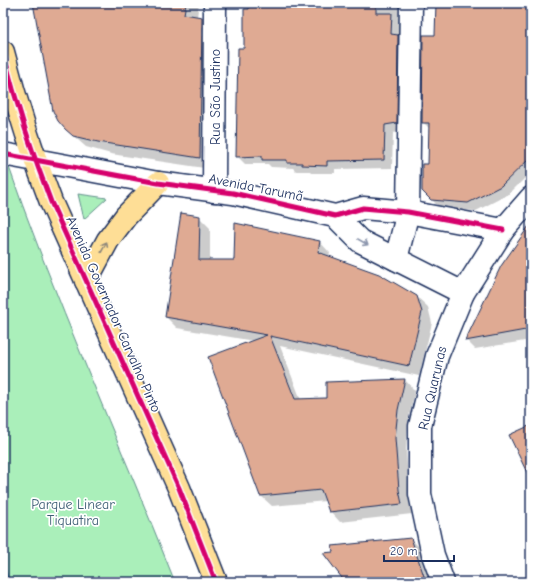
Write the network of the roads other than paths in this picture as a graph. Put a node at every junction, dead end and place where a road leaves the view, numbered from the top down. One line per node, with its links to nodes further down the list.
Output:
1 (215, 3): 7 (street, Rua São Justino)
2 (411, 3): 9 (street)
3 (3, 52): 5 (main road, Avenida Governador Carvalho Pinto)
4 (3, 154): 5 (street, Avenida Tarumã)
5 (35, 160): 6 (street, Avenida Tarumã); 13 (main road, Avenida Governador Carvalho Pinto)
6 (158, 183): 7 (street, Avenida Tarumã); 13 (main road, one-way to 6)
7 (214, 191): 10 (street, Avenida Tarumã)
8 (531, 198): 11 (street)
9 (408, 212): 10 (street, Avenida Tarumã); 11 (street, Avenida Tarumã); 12 (street)
10 (335, 216): 12 (street, one-way to 12)
11 (503, 230): 14 (street, Rua Quarunas)
12 (396, 258): 14 (street)
13 (86, 281): 15 (main road, Avenida Governador Carvalho Pinto)
14 (463, 293): 16 (street, Rua Quarunas)
15 (216, 582)
16 (443, 582)

